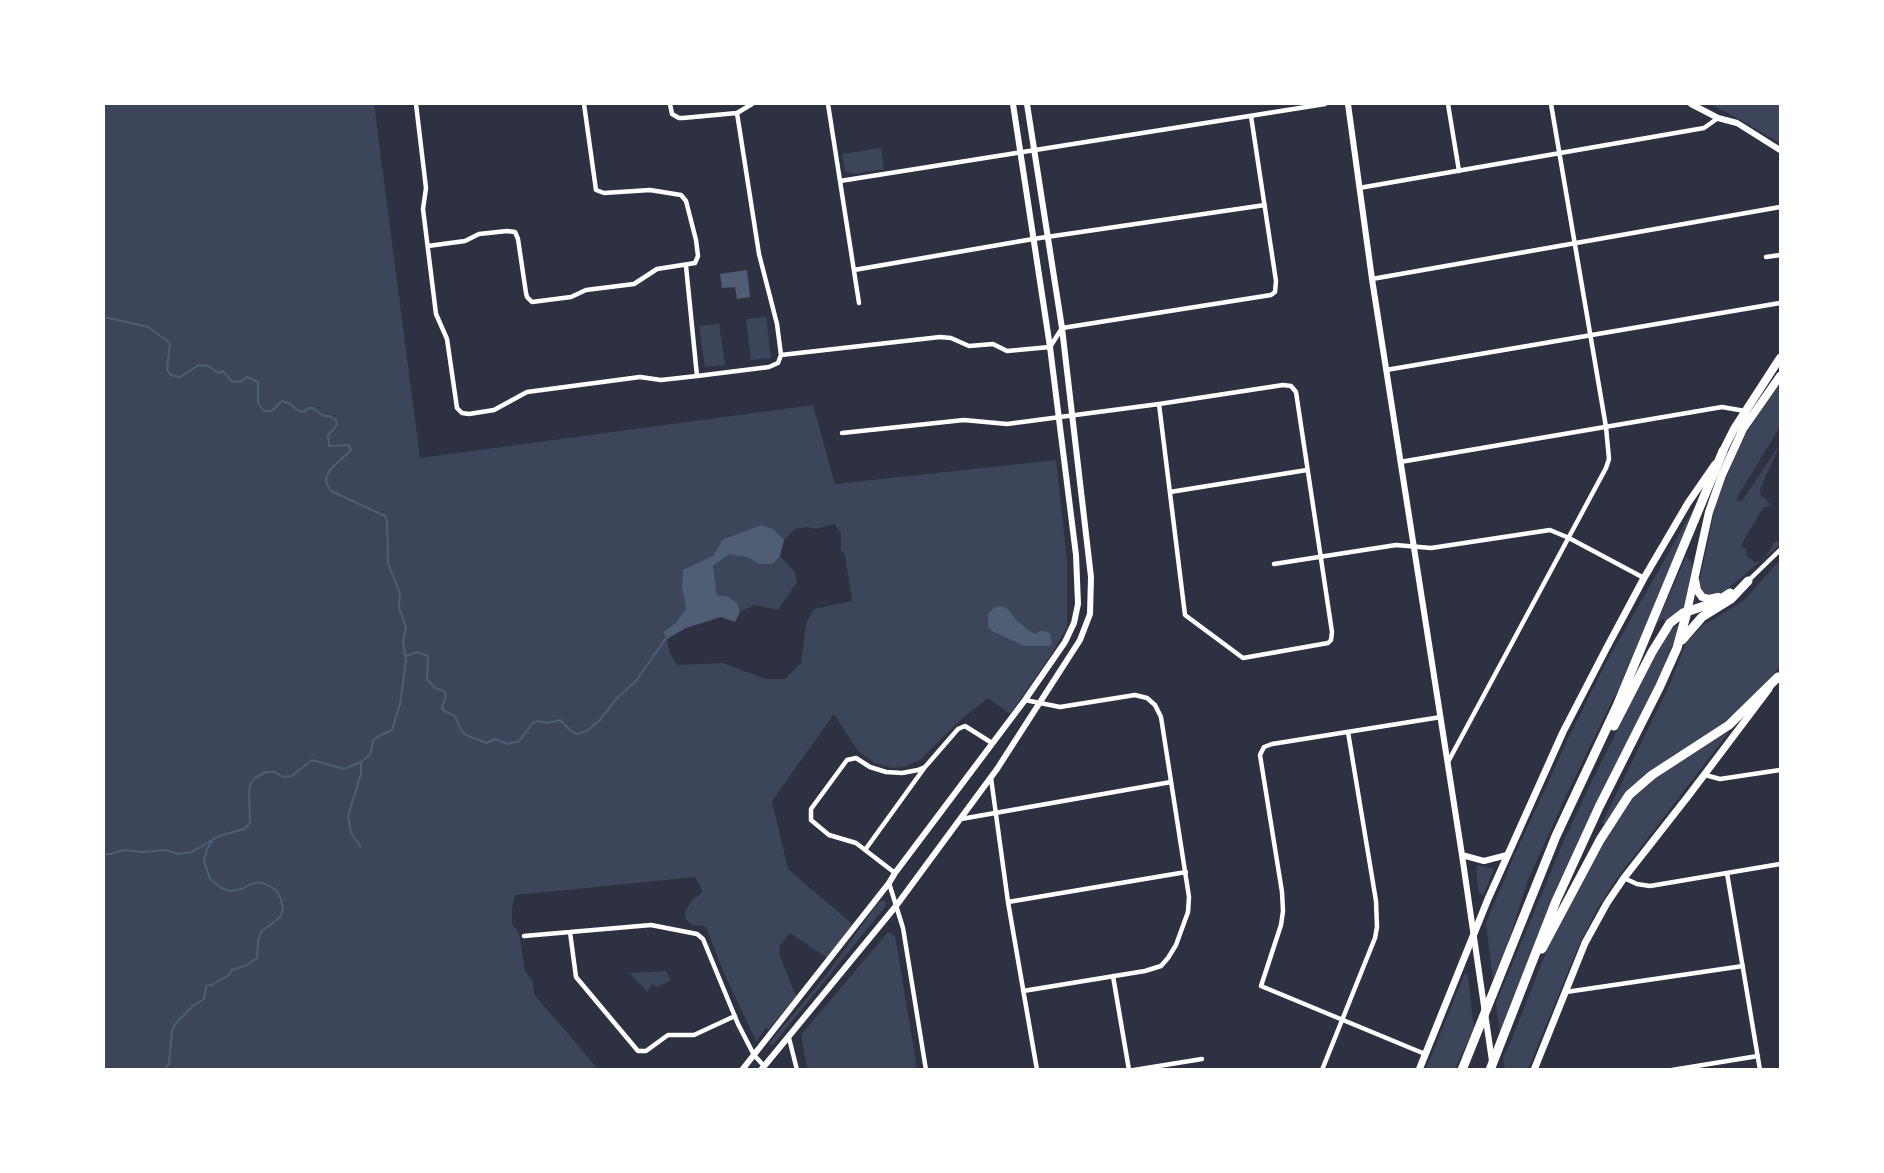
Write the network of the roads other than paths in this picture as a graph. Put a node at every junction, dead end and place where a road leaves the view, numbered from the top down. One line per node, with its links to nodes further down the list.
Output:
1 (416, 104): 28 (street)
2 (584, 104): 31 (street)
3 (670, 104): 13 (street)
4 (752, 104): 13 (street)
5 (828, 104): 21 (street)
6 (1013, 104): 17 (street)
7 (1026, 104): 16 (street)
8 (1325, 104): 14 (street)
9 (1348, 104): 22 (street)
10 (1448, 104): 20 (street)
11 (1551, 104): 19 (street)
12 (1691, 104): 15 (street)
13 (737, 113): 39 (street)
14 (1251, 116): 16 (street); 23 (street)
15 (1718, 118): 18 (street); 19 (street)
16 (1034, 149): 17 (street); 25 (street)
17 (1021, 150): 21 (street); 26 (street)
18 (1780, 150)
19 (1559, 154): 20 (street); 27 (street)
20 (1459, 171): 22 (street)
21 (840, 181): 32 (street)
22 (1359, 188): 33 (street)
23 (1264, 206): 25 (street); 36 (street)
24 (1780, 207): 27 (street)
25 (1047, 237): 26 (street); 36 (street)
26 (1033, 239): 32 (street); 38 (street)
27 (1574, 243): 33 (street); 37 (street)
28 (428, 246): 31 (street); 42 (street)
29 (1780, 255): 30 (street)
30 (1766, 257)
31 (686, 266): 42 (street)
32 (854, 270): 34 (street)
33 (1372, 279): 41 (street)
34 (859, 303)
35 (1780, 303): 37 (street)
36 (1062, 328): 38 (street); 46 (street)
37 (1590, 336): 41 (street); 48 (street)
38 (1050, 347): 39 (street); 47 (street)
39 (781, 355): 42 (street)
40 (1780, 358): 45 (main road)
41 (1386, 370): 51 (street)
42 (697, 376)
43 (1780, 376): 59 (main road)
44 (1160, 404): 46 (street); 52 (street); 53 (street)
45 (1745, 411): 48 (street); 50 (main road)
46 (1072, 416): 47 (street); 67 (street)
47 (1058, 418): 49 (street); 66 (street)
48 (1606, 427): 51 (street); 54 (street)
49 (842, 433)
50 (1723, 451): 60 (main road); 77 (highway)
51 (1400, 462): 55 (street)
52 (1307, 470): 53 (street); 57 (street)
53 (1170, 492): 57 (street)
54 (1569, 538): 55 (street); 60 (street); 71 (street)
55 (1414, 547): 57 (street); 68 (street)
56 (1780, 550): 61 (street)
57 (1321, 557): 58 (street)
58 (1274, 564)
59 (1695, 577): 62 (main road); 63 (main road)
60 (1644, 578): 82 (main road)
61 (1748, 581): 62 (main road); 64 (highway)
62 (1730, 593): 63 (highway)
63 (1686, 612): 64 (highway); 77 (highway)
64 (1677, 648): 100 (highway)
65 (1780, 676): 74 (main road); 100 (highway)
66 (1025, 700): 67 (street); 70 (street)
67 (1041, 703): 75 (street); 76 (street)
68 (1441, 717): 69 (street); 71 (street)
69 (1348, 732): 99 (street); 99 (street)
70 (992, 743): 72 (street); 85 (street)
71 (1448, 762): 81 (street)
72 (925, 767): 80 (street); 80 (street)
73 (1780, 770): 74 (street)
74 (1705, 775): 87 (main road)
75 (991, 778): 78 (street); 79 (street)
76 (1171, 782): 78 (street); 84 (street)
77 (1581, 782): 115 (highway)
78 (996, 813): 79 (street); 89 (street)
79 (960, 819): 90 (street)
80 (865, 850): 85 (street)
81 (1462, 855): 82 (street); 92 (street)
82 (1507, 855): 92 (main road)
83 (1780, 864): 86 (street)
84 (1186, 872): 89 (street); 95 (street)
85 (895, 873): 88 (street)
86 (1727, 873): 87 (street); 94 (street)
87 (1624, 878): 97 (main road)
88 (889, 883): 90 (street); 103 (street)
89 (1008, 902): 96 (street)
90 (896, 906): 101 (street); 109 (street)
91 (570, 932): 93 (street); 98 (street); 98 (street)
92 (1474, 934): 102 (main road); 116 (street)
93 (524, 936)
94 (1743, 966): 97 (street); 104 (street)
95 (1113, 976): 96 (street); 111 (street)
96 (1023, 991): 110 (street)
97 (1566, 992): 117 (main road)
98 (735, 1017): 103 (street)
99 (1342, 1021): 102 (street); 113 (street)
100 (1509, 1022): 116 (highway)
101 (789, 1038): 106 (street); 108 (street)
102 (1425, 1054): 114 (main road)
103 (754, 1055): 106 (street); 107 (street)
104 (1758, 1056): 118 (street); 119 (street)
105 (1202, 1059): 112 (street)
106 (763, 1068)
107 (742, 1070)
108 (797, 1070)
109 (926, 1070)
110 (1037, 1070)
111 (1130, 1070)
112 (1134, 1070)
113 (1322, 1070)
114 (1419, 1070)
115 (1462, 1070)
116 (1491, 1070)
117 (1534, 1070)
118 (1672, 1070)
119 (1760, 1070)

